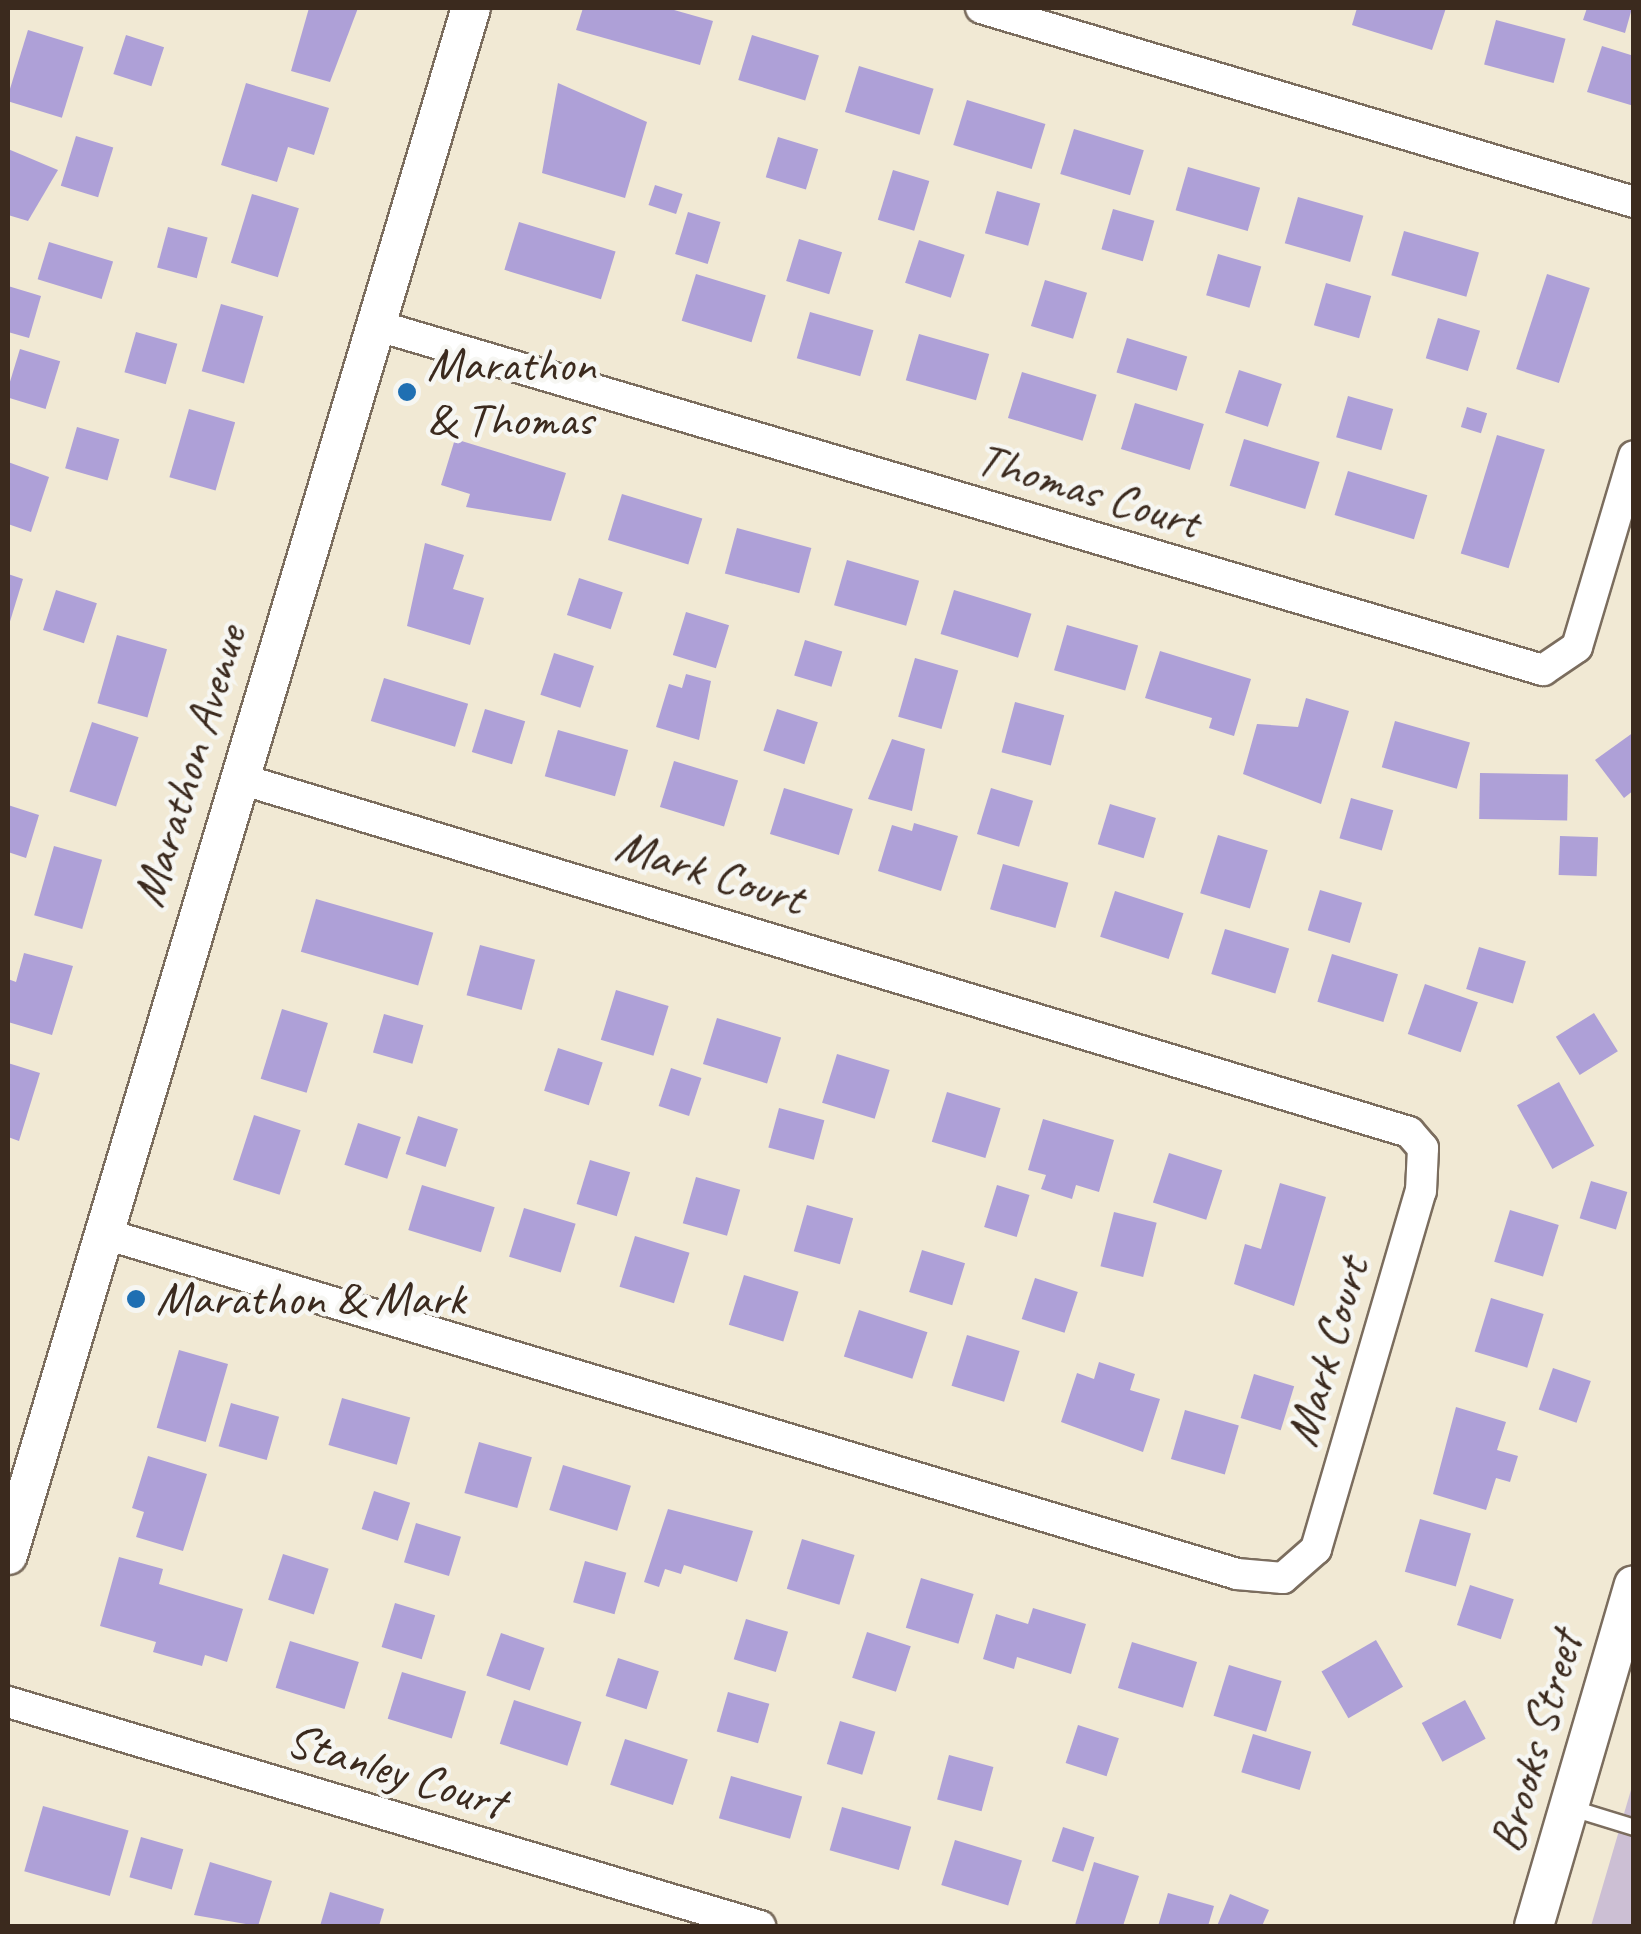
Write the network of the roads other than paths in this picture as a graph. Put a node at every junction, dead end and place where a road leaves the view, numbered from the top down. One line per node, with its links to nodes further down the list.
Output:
1 (471, 8): 4 (street, Marathon Avenue)
2 (982, 8): 3 (street)
3 (1634, 202)
4 (375, 325): 5 (street, Thomas Court); 6 (street, Marathon Avenue)
5 (1634, 456)
6 (237, 778): 7 (street, Marathon Avenue); 7 (street, Mark Court)
7 (102, 1233): 8 (street, Marathon Avenue)
8 (8, 1555)
9 (1634, 1585): 11 (street, Brooks Street)
10 (8, 1702): 13 (street, Stanley Court)
11 (1569, 1807): 12 (lane); 14 (street, Brooks Street)
12 (1634, 1826)
13 (760, 1926)
14 (1534, 1926)

